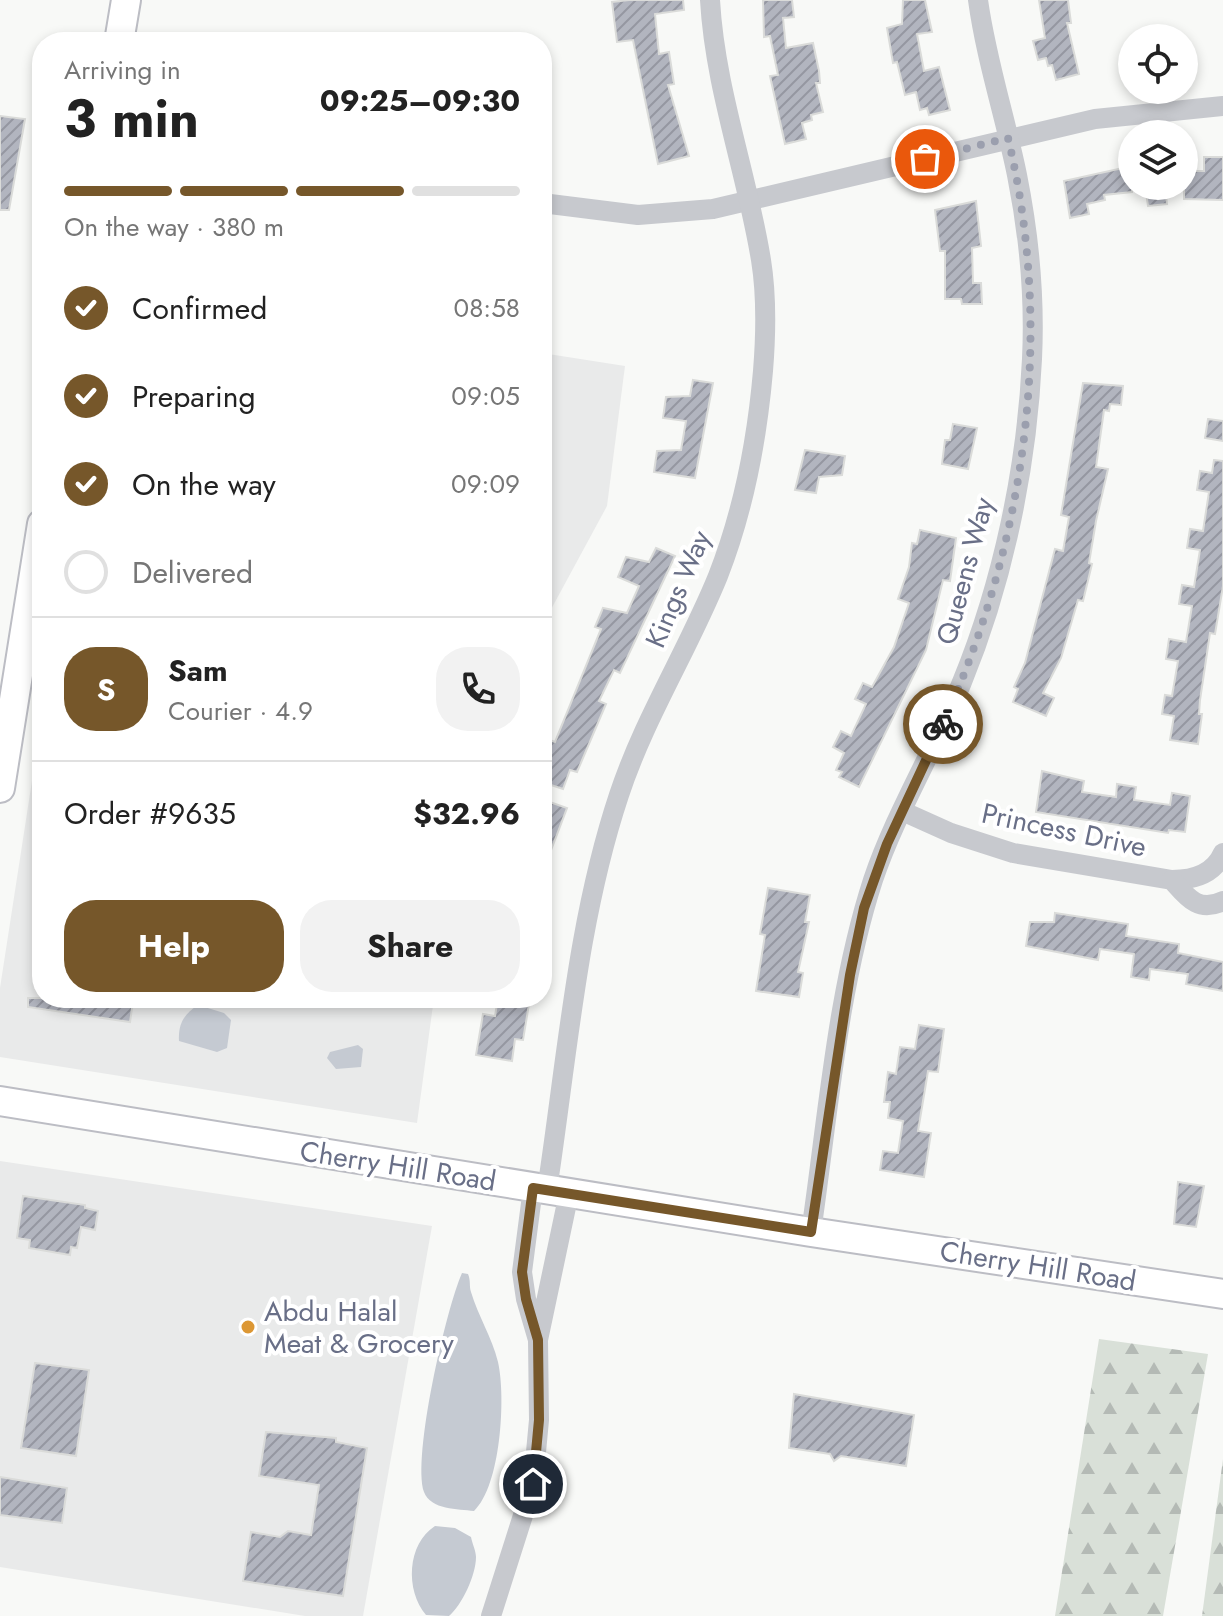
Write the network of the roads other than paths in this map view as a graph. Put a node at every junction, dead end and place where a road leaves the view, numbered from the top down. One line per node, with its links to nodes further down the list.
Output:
1 (126, 0): 4 (main road)
2 (710, 0): 7 (street, Kings Way)
3 (978, 0): 6 (street, Queens Way)
4 (121, 32)
5 (1223, 106): 6 (street)
6 (1008, 138): 7 (street); 11 (street, Queens Way)
7 (749, 201): 8 (street); 16 (street, Kings Way)
8 (552, 204)
9 (32, 587): 10 (main road)
10 (0, 788)
11 (902, 811): 13 (street, Princess Drive); 17 (street, Queens Way)
12 (1223, 853): 13 (street, Princess Drive)
13 (1172, 880): 14 (street, Princess Drive)
14 (1223, 901)
15 (0, 1101): 16 (main road, Cherry Hill Road)
16 (550, 1190): 17 (main road, Cherry Hill Road); 19 (street); 19 (street)
17 (811, 1232): 18 (main road, Cherry Hill Road)
18 (1223, 1294)
19 (538, 1340): 20 (street)
20 (491, 1616)

